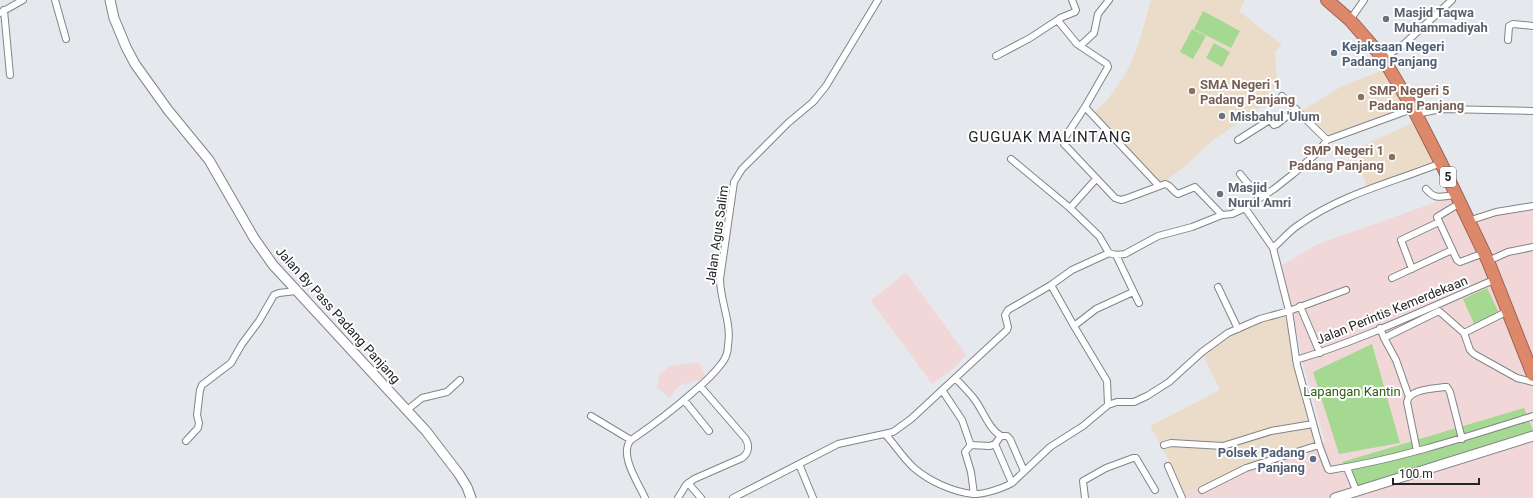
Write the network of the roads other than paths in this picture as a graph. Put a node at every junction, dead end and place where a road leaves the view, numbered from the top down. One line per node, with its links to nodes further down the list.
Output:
1 (23, 0): 10 (street)
2 (55, 0): 14 (street)
3 (110, 0): 53 (main road, Jalan By Pass Padang Panjang)
4 (878, 0): 70 (street, Jalan Agus Salim)
5 (1072, 0): 11 (street)
6 (1109, 0): 16 (street)
7 (1327, 0): 12 (highway, 5)
8 (1364, 0): 12 (street)
9 (1452, 0): 18 (street)
10 (2, 11): 19 (street)
11 (1059, 19): 16 (street); 17 (street)
12 (1350, 20): 18 (highway, 5)
13 (1533, 26): 15 (street)
14 (66, 39)
15 (1508, 40)
16 (1080, 46): 21 (street)
17 (996, 56)
18 (1383, 58): 23 (highway, 5)
19 (10, 75)
20 (1282, 96): 22 (street)
21 (1085, 107): 30 (street); 31 (street)
22 (1296, 110): 25 (street); 26 (street)
23 (1414, 111): 24 (street); 26 (street); 28 (highway, 5)
24 (1533, 111)
25 (1238, 140)
26 (1328, 140): 33 (street)
27 (1011, 159): 36 (street)
28 (1441, 162): 34 (highway, 5); 42 (street)
29 (1240, 174): 33 (street)
30 (1096, 179): 31 (street); 36 (street)
31 (1159, 186): 38 (street)
32 (1426, 189): 34 (street)
33 (1260, 198): 37 (street)
34 (1458, 199): 39 (highway, 5); 40 (street)
35 (1533, 206): 39 (street)
36 (1070, 208): 44 (street)
37 (1245, 208): 38 (street); 42 (street)
38 (1222, 215): 45 (street)
39 (1468, 221): 46 (highway, 5)
40 (1439, 222): 43 (street); 47 (street)
41 (1533, 247): 46 (street)
42 (1273, 248): 57 (street)
43 (1452, 250): 46 (street); 47 (street)
44 (1109, 253): 45 (street); 50 (street)
45 (1116, 255): 54 (street)
46 (1486, 257): 49 (highway, 5)
47 (1412, 269): 48 (street)
48 (1392, 278)
49 (1496, 279): 58 (highway, 5); 60 (street, Jalan Perintis Kemerdekaan)
50 (1052, 285): 59 (street); 67 (street)
51 (1218, 287): 61 (street)
52 (1346, 290): 56 (street)
53 (296, 291): 75 (main road, Jalan By Pass Padang Panjang); 85 (street)
54 (1133, 292): 55 (street); 59 (street)
55 (1138, 303)
56 (1300, 306): 57 (street); 64 (street)
57 (1289, 310): 61 (street); 65 (street)
58 (1508, 311): 62 (street); 66 (highway, 5)
59 (1074, 326): 74 (street)
60 (1380, 328): 63 (street); 64 (street, Jalan Perintis Kemerdekaan)
61 (1238, 329): 74 (street)
62 (1464, 333): 63 (street); 69 (street)
63 (1384, 338): 72 (street)
64 (1320, 352): 65 (street, Jalan Perintis Kemerdekaan)
65 (1296, 360): 78 (street)
66 (1533, 375)
67 (955, 378): 71 (street); 81 (street)
68 (460, 380): 75 (street)
69 (1533, 382)
70 (700, 386): 73 (street, Jalan Agus Salim); 95 (street)
71 (942, 390): 80 (street); 87 (street)
72 (1409, 397): 83 (street); 90 (street)
73 (684, 400): 79 (street); 84 (street, Jalan Agus Salim)
74 (1108, 405): 94 (street)
75 (407, 410): 101 (main road, Jalan By Pass Padang Panjang)
76 (591, 416): 84 (street)
77 (1533, 416): 83 (street)
78 (1313, 424): 88 (street); 89 (street)
79 (709, 431)
80 (886, 434): 91 (street); 100 (street)
81 (1002, 436): 86 (street); 94 (street)
82 (1533, 436): 99 (main road)
83 (1462, 439): 90 (street)
84 (631, 440): 102 (street)
85 (186, 441)
86 (995, 444): 87 (street); 96 (street)
87 (970, 445): 100 (street)
88 (1164, 445)
89 (1318, 445): 93 (street); 98 (street)
90 (1417, 451): 93 (street)
91 (799, 464): 105 (street); 106 (street)
92 (1168, 466): 108 (street)
93 (1347, 468): 99 (street)
94 (1024, 471): 96 (street)
95 (688, 483): 103 (street); 104 (street)
96 (1012, 483): 100 (street)
97 (1155, 490): 107 (street)
98 (1202, 490)
99 (1356, 490): 109 (main road)
100 (974, 494)
101 (471, 498)
102 (646, 498)
103 (678, 498)
104 (701, 498)
105 (734, 498)
106 (813, 498)
107 (1085, 498)
108 (1182, 498)
109 (1335, 498)

